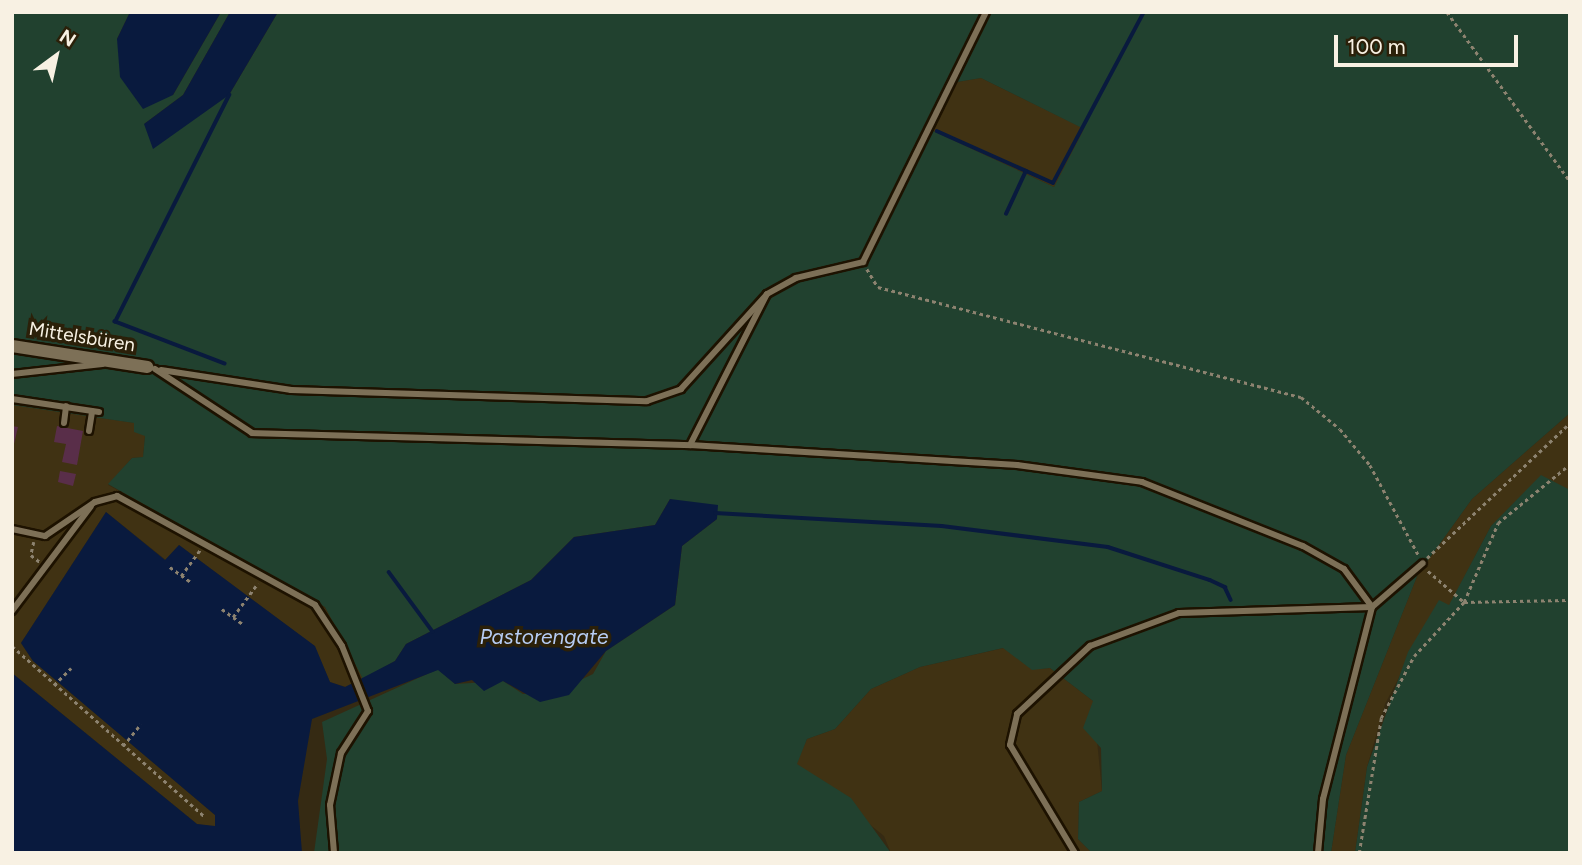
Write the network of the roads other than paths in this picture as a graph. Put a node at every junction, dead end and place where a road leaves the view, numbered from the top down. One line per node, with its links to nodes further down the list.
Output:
1 (986, 12): 2 (lane)
2 (767, 294): 5 (lane); 11 (lane)
3 (12, 346): 4 (street, Mittelsbüren)
4 (125, 361): 5 (street, Mittelsbüren); 6 (lane)
5 (151, 368): 11 (lane)
6 (12, 374)
7 (12, 398): 8 (lane)
8 (66, 406): 9 (lane); 10 (lane)
9 (64, 423)
10 (89, 431)
11 (690, 445): 15 (lane)
12 (95, 502): 13 (lane); 16 (lane); 17 (lane)
13 (12, 529)
14 (1423, 563): 15 (lane)
15 (1372, 607): 18 (lane); 19 (lane)
16 (12, 611)
17 (334, 853)
18 (1075, 853)
19 (1318, 853)

